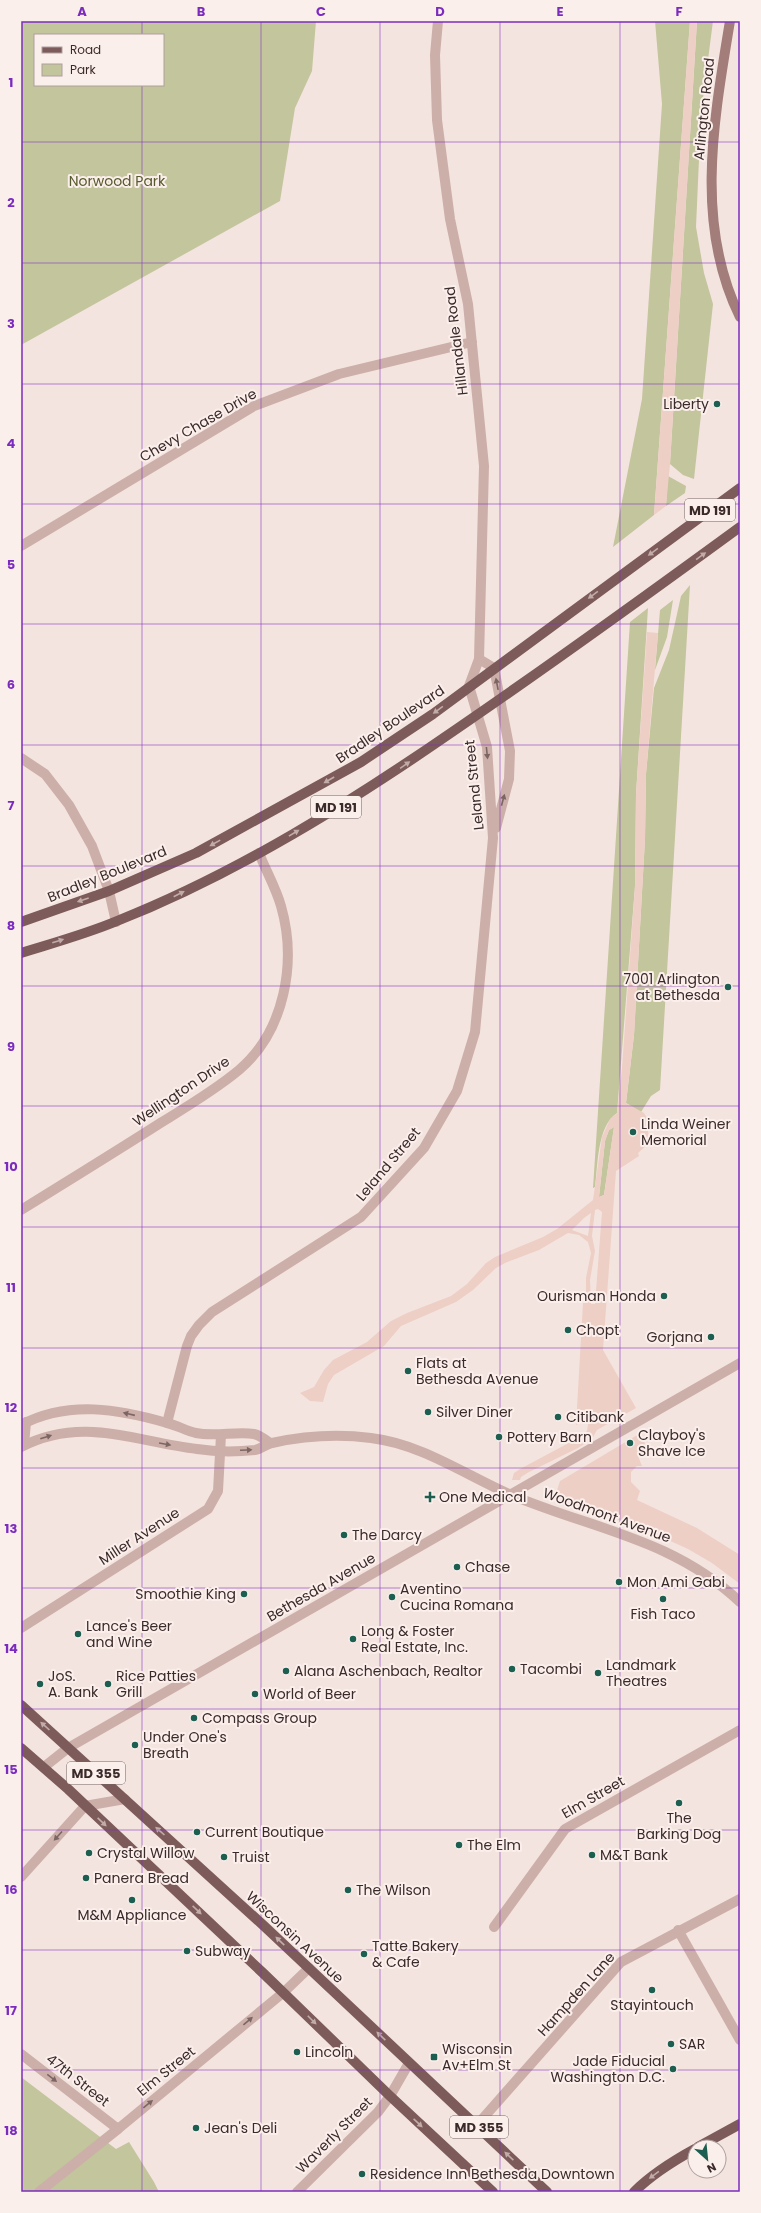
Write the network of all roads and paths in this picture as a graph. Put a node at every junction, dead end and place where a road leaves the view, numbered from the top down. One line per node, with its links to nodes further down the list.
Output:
1 (438, 21): 4 (street, Hillandale Road)
2 (730, 21): 3 (main road, Arlington Road)
3 (740, 317)
4 (472, 342): 7 (street, Chevy Chase Drive); 8 (street, Hillandale Road)
5 (740, 488): 9 (main road, Bradley Boulevard / MD 191, one-way to 9)
6 (740, 527): 11 (main road, MD 191, one-way to 6)
7 (21, 546)
8 (479, 659): 9 (street); 10 (street)
9 (494, 668): 10 (main road, Bradley Boulevard / MD 191); 11 (street, Leland Street, one-way to 9)
10 (469, 686): 12 (street, Leland Street); 16 (main road, Bradley Boulevard / MD 191, one-way to 16)
11 (500, 699): 12 (main road, MD 191); 14 (street, Leland Street, one-way to 11)
12 (478, 715): 14 (street, Leland Street, one-way to 14); 15 (main road, MD 191, one-way to 12)
13 (21, 758): 16 (street)
14 (493, 838): 23 (street, Leland Street)
15 (259, 853): 18 (main road, MD 191, one-way to 15); 20 (street, Wellington Drive)
16 (109, 891): 17 (main road, Bradley Boulevard / MD 191, one-way to 17); 18 (street)
17 (21, 922)
18 (116, 922): 19 (main road, MD 191, one-way to 18)
19 (21, 953)
20 (21, 1210)
21 (740, 1363): 28 (street, Bethesda Avenue)
22 (24, 1423): 23 (street, one-way to 22); 26 (street)
23 (167, 1423): 24 (street)
24 (221, 1435): 25 (street); 27 (street, Miller Avenue)
25 (270, 1443): 27 (street, Woodmont Avenue, one-way to 25); 28 (street, Woodmont Avenue)
26 (23, 1446): 27 (street, Woodmont Avenue, one-way to 27)
27 (220, 1451): 30 (street, Miller Avenue)
28 (511, 1494): 29 (street, Woodmont Avenue); 34 (street, Bethesda Avenue)
29 (740, 1602)
30 (21, 1628)
31 (21, 1706): 34 (main road, Wisconsin Avenue / MD 355, one-way to 31)
32 (740, 1730): 40 (street, Elm Street)
33 (21, 1748): 35 (main road, MD 355)
34 (68, 1748): 35 (street, Bethesda Avenue); 36 (main road, Wisconsin Avenue / MD 355)
35 (44, 1767): 37 (main road, MD 355)
36 (125, 1799): 37 (street); 42 (main road, Wisconsin Avenue / MD 355, one-way to 36)
37 (85, 1806): 38 (street, one-way to 38); 43 (main road, MD 355, one-way to 43)
38 (21, 1876)
39 (740, 1899): 41 (street, Hampden Lane)
40 (494, 1927)
41 (678, 1930): 44 (street); 49 (street, Hampden Lane)
42 (308, 1968): 43 (street, Elm Street); 46 (main road, Wisconsin Avenue / MD 355, one-way to 42)
43 (284, 1992): 47 (main road, MD 355, one-way to 47); 50 (street, Elm Street, one-way to 43)
44 (740, 2040)
45 (21, 2054): 50 (street, 47th Street, one-way to 50)
46 (409, 2063): 47 (street); 49 (main road, Wisconsin Avenue / MD 355)
47 (390, 2096): 54 (street, Waverly Street); 55 (main road, MD 355, one-way to 55)
48 (740, 2124): 51 (main road)
49 (477, 2125): 56 (main road, Wisconsin Avenue / MD 355, one-way to 49)
50 (118, 2129): 53 (street, Elm Street)
51 (713, 2139)
52 (687, 2153): 57 (main road, one-way to 57)
53 (39, 2192)
54 (297, 2192)
55 (493, 2192)
56 (548, 2192)
57 (634, 2192)

